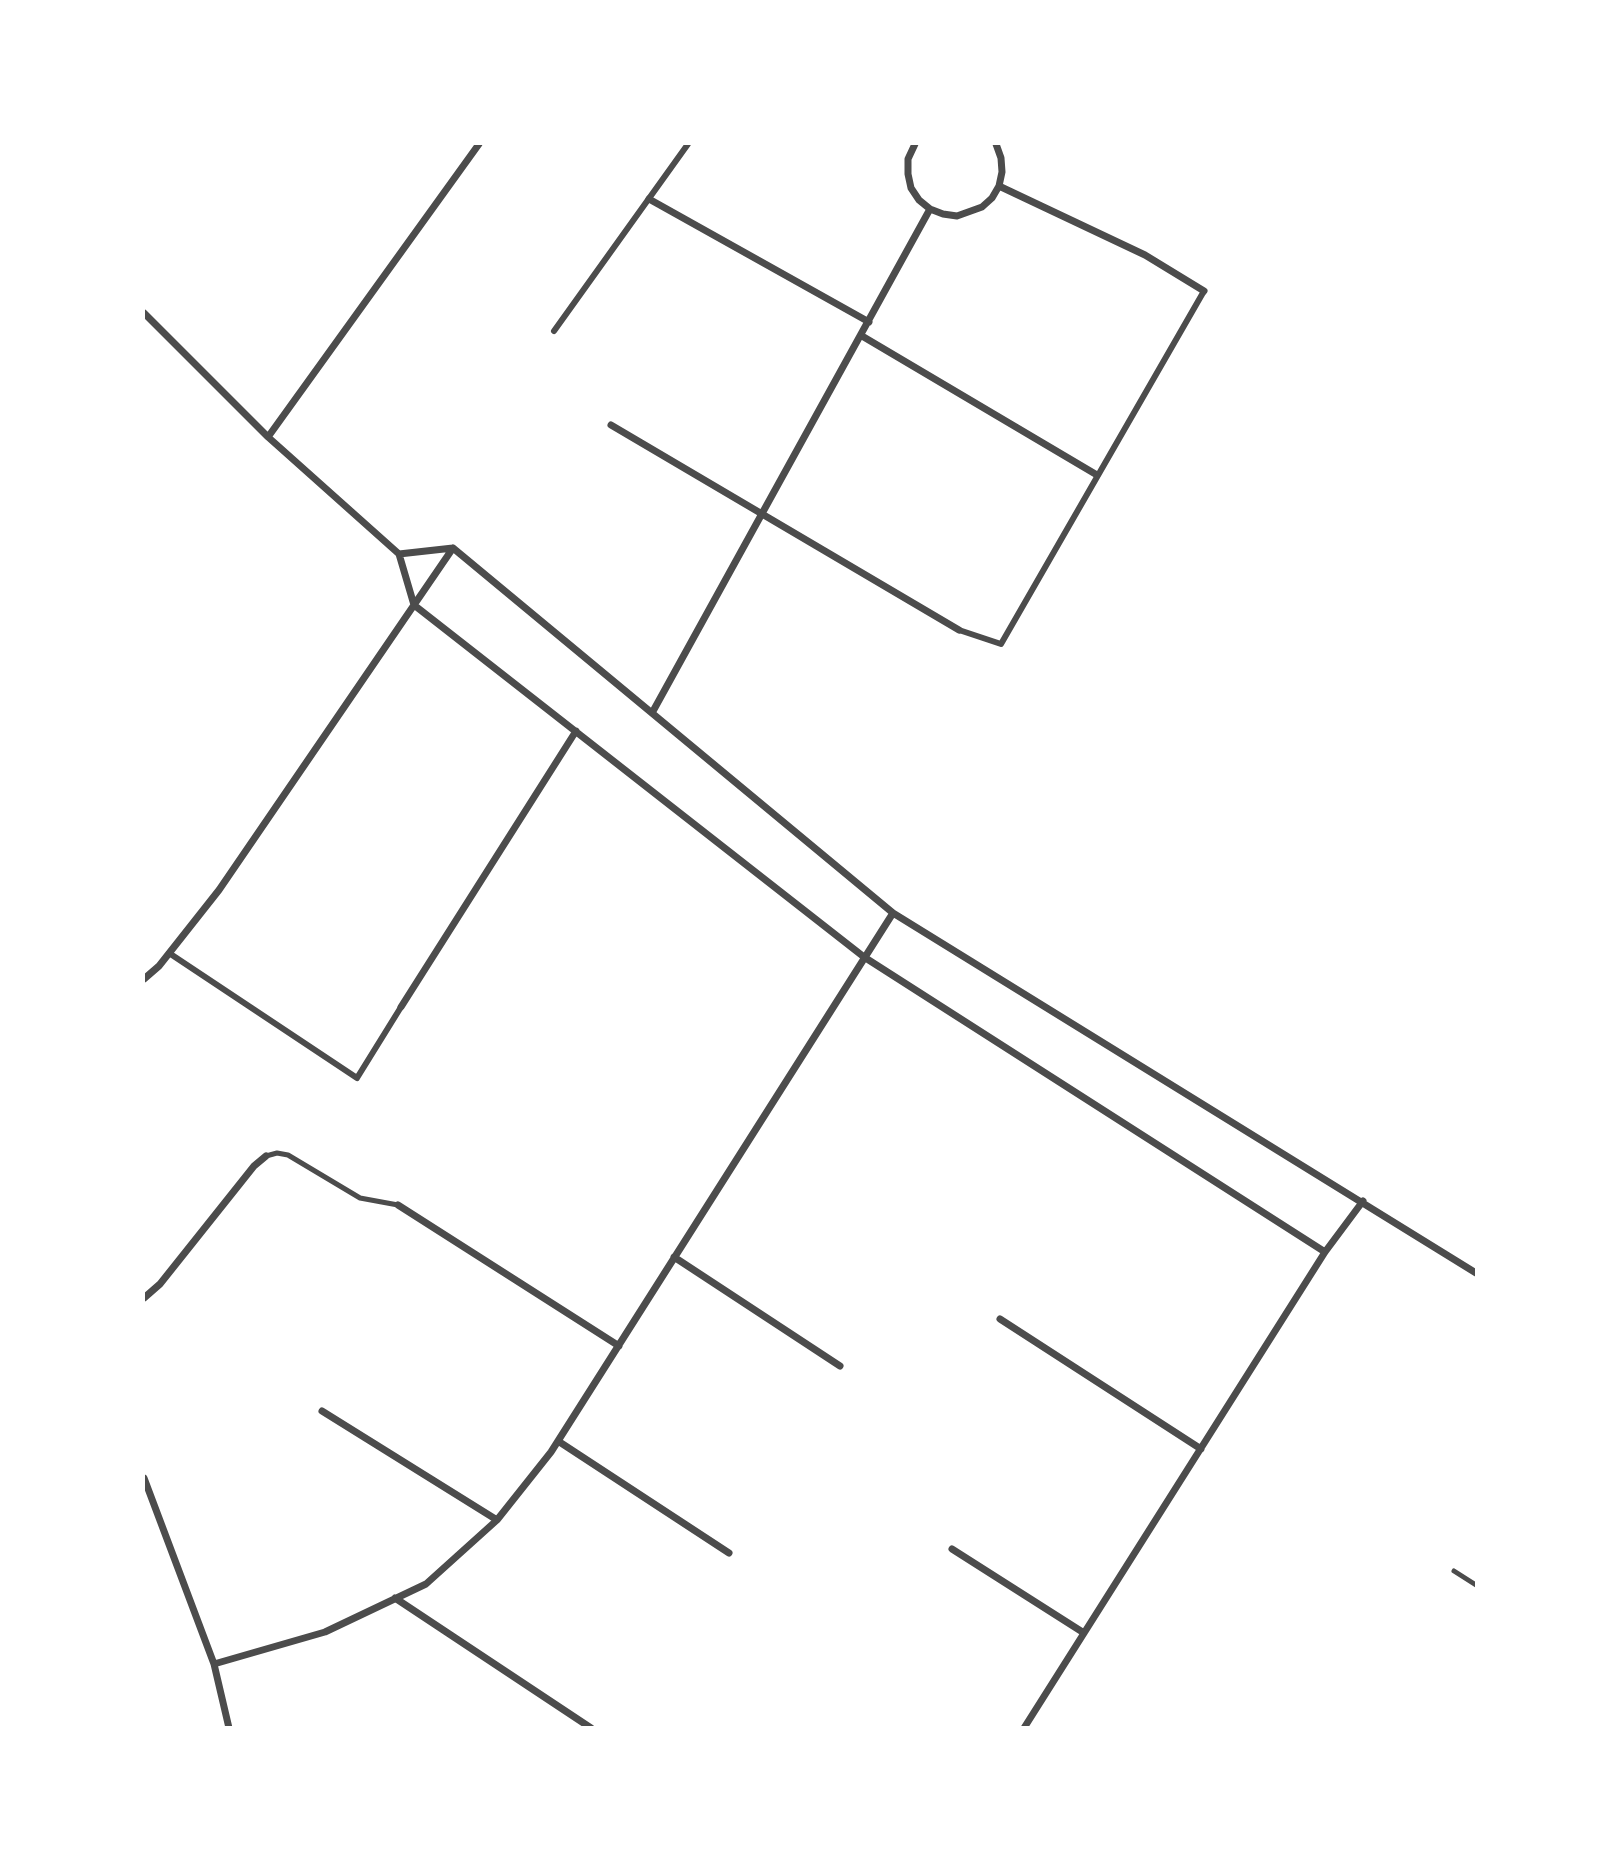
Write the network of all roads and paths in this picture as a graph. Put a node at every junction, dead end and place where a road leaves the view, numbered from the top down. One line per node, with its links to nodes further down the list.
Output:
1 (480, 144): 14 (street)
2 (688, 144): 6 (street)
3 (915, 144): 7 (street)
4 (996, 144): 5 (street)
5 (999, 186): 7 (street); 8 (street)
6 (649, 198): 10 (street); 11 (street)
7 (930, 209): 10 (street)
8 (1204, 291): 15 (street)
9 (144, 313): 14 (street)
10 (869, 322): 12 (street)
11 (554, 331)
12 (862, 336): 15 (street); 16 (street)
13 (611, 425): 16 (street)
14 (268, 437): 18 (street)
15 (1097, 475): 20 (street)
16 (762, 515): 20 (street); 21 (street)
17 (453, 548): 18 (street); 19 (street); 21 (street)
18 (399, 554): 19 (street)
19 (415, 605): 22 (street); 24 (street)
20 (959, 630)
21 (652, 713): 23 (street)
22 (576, 731): 25 (street); 27 (street)
23 (892, 913): 25 (street); 29 (street)
24 (169, 953): 26 (street); 27 (street)
25 (864, 957): 31 (street); 32 (street)
26 (144, 979)
27 (401, 1007)
28 (266, 1156): 30 (lane); 34 (street)
29 (1363, 1201): 31 (street); 33 (street)
30 (398, 1205): 36 (street)
31 (1325, 1252): 40 (street)
32 (674, 1257): 36 (street); 37 (street)
33 (1476, 1273)
34 (144, 1298)
35 (1000, 1319): 40 (street)
36 (619, 1346): 39 (street)
37 (840, 1366)
38 (322, 1410): 42 (street)
39 (558, 1441): 42 (street); 44 (street)
40 (1201, 1449): 48 (street)
41 (144, 1478): 49 (street)
42 (497, 1520): 47 (street)
43 (953, 1549): 48 (street)
44 (729, 1553)
45 (1454, 1571): 46 (lane)
46 (1476, 1586)
47 (395, 1598): 49 (street); 51 (street)
48 (1084, 1633): 52 (street)
49 (214, 1664): 50 (street)
50 (229, 1727)
51 (591, 1727)
52 (1024, 1727)

